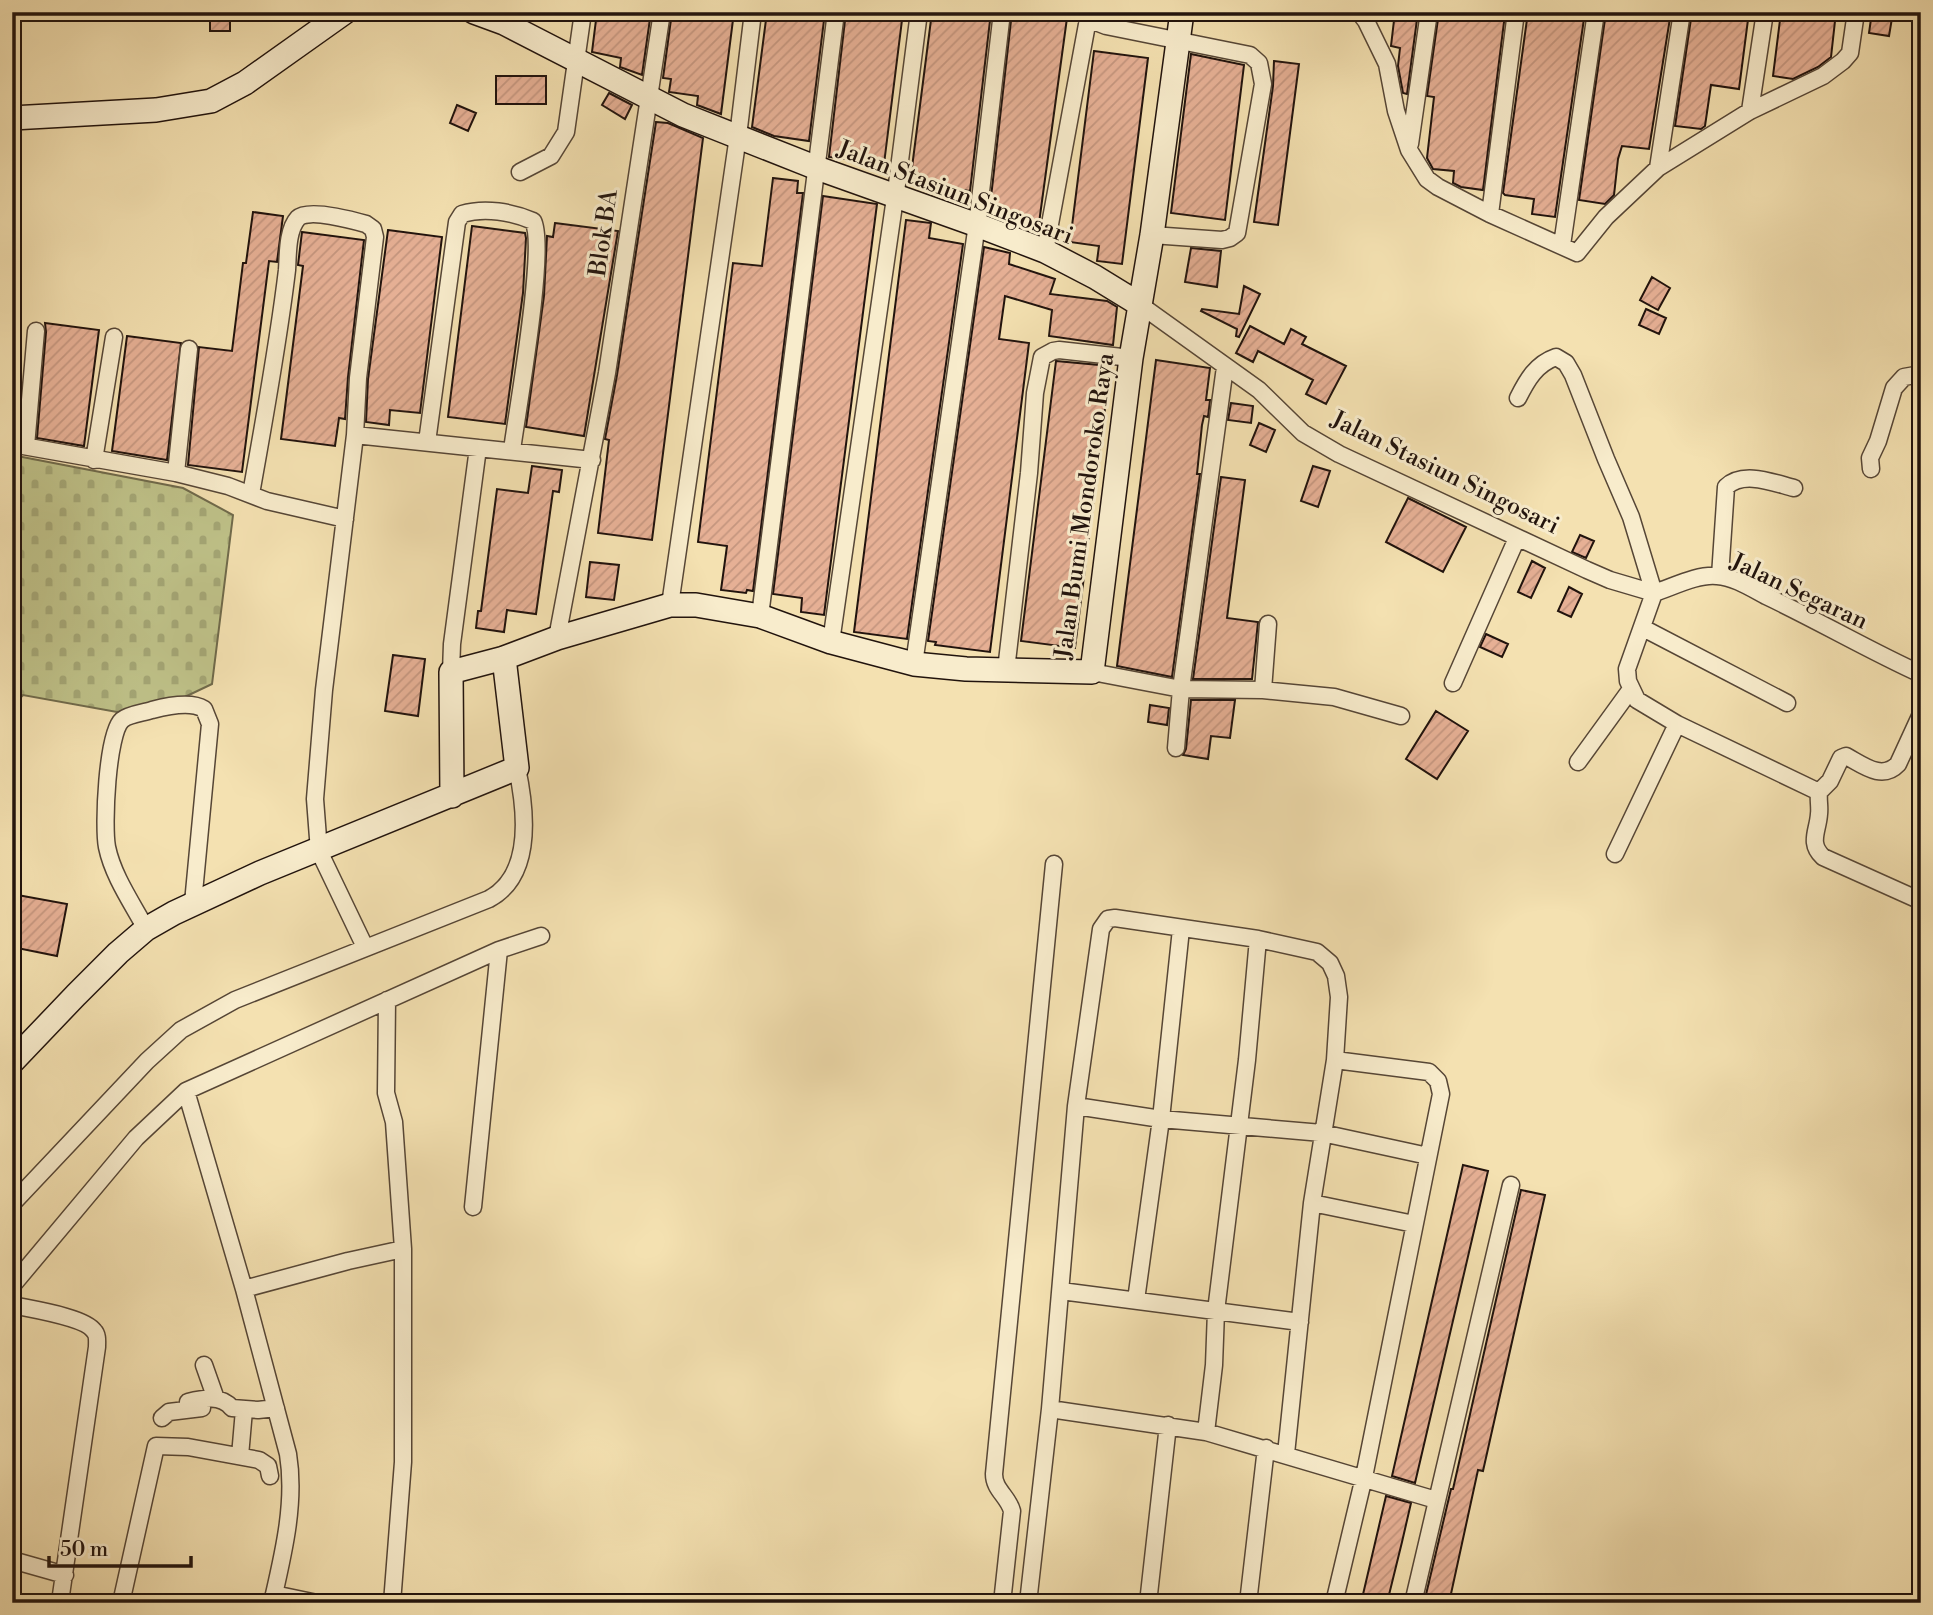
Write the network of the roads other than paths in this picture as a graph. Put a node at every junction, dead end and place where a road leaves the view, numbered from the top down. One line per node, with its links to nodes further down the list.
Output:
1 (345, 12): 21 (street)
2 (474, 12): 18 (street, Jalan Stasiun Singosari)
3 (583, 12): 18 (street)
4 (662, 12): 19 (street, Blok BA)
5 (753, 12): 22 (street)
6 (836, 12): 24 (street)
7 (919, 12): 27 (street)
8 (1002, 12): 29 (street)
9 (1359, 12): 23 (street)
10 (1429, 12): 23 (street)
11 (1517, 12): 28 (street)
12 (1596, 12): 31 (street)
13 (1682, 12): 25 (street)
14 (1765, 12): 20 (street)
15 (1856, 12): 20 (street)
16 (1084, 15): 17 (street); 32 (street)
17 (1180, 26): 30 (street, Jalan Bumi Mondoroko Raya); 30 (street)
18 (577, 60): 19 (street, Jalan Stasiun Singosari); 26 (street)
19 (647, 99): 22 (street, Jalan Stasiun Singosari); 47 (street, Blok BA)
20 (1750, 111): 25 (street)
21 (12, 118)
22 (738, 133): 24 (street, Jalan Stasiun Singosari); 56 (street)
23 (1409, 150): 28 (street)
24 (817, 168): 27 (street, Jalan Stasiun Singosari); 57 (street)
25 (1658, 168): 31 (street)
26 (520, 172)
27 (895, 196): 29 (street, Jalan Stasiun Singosari); 61 (street)
28 (1490, 214): 31 (street)
29 (977, 225): 32 (street, Jalan Stasiun Singosari); 63 (street)
30 (1152, 234): 33 (street, Jalan Bumi Mondoroko Raya)
31 (1562, 245)
32 (1045, 251): 33 (street, Jalan Stasiun Singosari)
33 (1139, 304): 37 (street, Jalan Bumi Mondoroko Raya); 38 (street, Jalan Stasiun Singosari)
34 (36, 331): 43 (street)
35 (114, 337): 46 (street)
36 (189, 349): 49 (street)
37 (1130, 359): 64 (street); 66 (street, Jalan Bumi Mondoroko Raya)
38 (1225, 366): 53 (street, Jalan Stasiun Singosari); 69 (street)
39 (1921, 374): 48 (street)
40 (1517, 398): 55 (street)
41 (355, 435): 42 (street); 51 (street); 52 (street)
42 (427, 442): 44 (street); 45 (street)
43 (19, 445): 46 (street)
44 (478, 448): 45 (street); 65 (street)
45 (512, 450): 47 (street)
46 (94, 460): 49 (street)
47 (592, 460): 60 (street, Blok BA)
48 (1871, 469)
49 (176, 473): 51 (street)
50 (1794, 488): 54 (street)
51 (251, 494): 52 (street)
52 (345, 519): 81 (street)
53 (1517, 538): 55 (street, Jalan Stasiun Singosari); 68 (street)
54 (1720, 576): 55 (street, Jalan Segaran); 67 (street, Jalan Segaran)
55 (1654, 593): 59 (street)
56 (670, 605): 57 (street, Jalan Bumi Mondoroko Raya); 60 (street, Jalan Bumi Mondoroko Raya)
57 (760, 616): 61 (street, Jalan Bumi Mondoroko Raya)
58 (1268, 624): 71 (street)
59 (1643, 628): 70 (street); 72 (street)
60 (557, 638): 62 (street, Jalan Bumi Mondoroko Raya)
61 (831, 642): 63 (street, Jalan Bumi Mondoroko Raya)
62 (504, 658): 65 (street, Jalan Bumi Mondoroko Raya); 78 (street)
63 (914, 664): 64 (street, Jalan Bumi Mondoroko Raya)
64 (1006, 670): 66 (street, Jalan Bumi Mondoroko Raya)
65 (452, 672): 80 (street)
66 (1092, 673): 69 (street)
67 (1921, 674)
68 (1453, 683)
69 (1181, 689): 71 (street); 76 (street)
70 (1631, 689): 75 (street); 77 (street)
71 (1263, 690): 74 (street)
72 (1787, 703)
73 (1921, 714): 79 (street)
74 (1401, 716)
75 (1677, 724): 79 (street); 82 (street)
76 (1176, 748)
77 (1578, 762)
78 (517, 768): 80 (street); 90 (street)
79 (1819, 792): 84 (street)
80 (452, 796): 81 (street)
81 (319, 850): 85 (street); 90 (street)
82 (1615, 855)
83 (1054, 864): 136 (street)
84 (1921, 901)
85 (193, 903): 86 (street); 86 (street)
86 (146, 929): 94 (street)
87 (1181, 929): 89 (street); 96 (street); 97 (street)
88 (541, 936): 91 (street)
89 (1258, 939): 93 (street); 98 (street)
90 (365, 947): 102 (street)
91 (499, 950): 92 (street); 104 (street)
92 (387, 1000): 95 (street); 106 (street)
93 (1335, 1059): 99 (street); 100 (street)
94 (12, 1062)
95 (186, 1091): 107 (street); 108 (street)
96 (1076, 1106): 97 (street); 109 (street)
97 (1161, 1119): 98 (street); 110 (street)
98 (1240, 1124): 99 (street); 112 (street)
99 (1322, 1133): 100 (street); 103 (street)
100 (1428, 1156): 105 (street)
101 (1511, 1185): 128 (street)
102 (12, 1203)
103 (1312, 1203): 105 (street); 113 (street)
104 (472, 1207)
105 (1414, 1224): 127 (street)
106 (403, 1249): 108 (street); 135 (street)
107 (12, 1286)
108 (244, 1289): 117 (street)
109 (1061, 1291): 110 (street); 119 (street)
110 (1136, 1300): 112 (street)
111 (12, 1305): 130 (street)
112 (1216, 1311): 113 (street); 122 (street)
113 (1300, 1322): 124 (street)
114 (204, 1365): 115 (street)
115 (216, 1399): 116 (street); 118 (street)
116 (188, 1402)
117 (276, 1408): 118 (street); 131 (street)
118 (238, 1409): 120 (street); 125 (street)
119 (1050, 1409): 121 (street); 137 (street)
120 (162, 1419)
121 (1168, 1425): 122 (street); 138 (street)
122 (1206, 1432): 123 (street)
123 (1266, 1448): 124 (street); 139 (street)
124 (1286, 1454): 127 (street)
125 (240, 1456): 126 (street); 133 (street)
126 (270, 1476)
127 (1364, 1478): 128 (street); 140 (street)
128 (1436, 1500): 141 (street)
129 (12, 1560): 130 (street)
130 (65, 1575): 132 (street)
131 (273, 1598): 134 (street)
132 (62, 1603)
133 (121, 1603)
134 (317, 1603)
135 (392, 1603)
136 (1002, 1603)
137 (1028, 1603)
138 (1148, 1603)
139 (1248, 1603)
140 (1334, 1603)
141 (1413, 1603)

